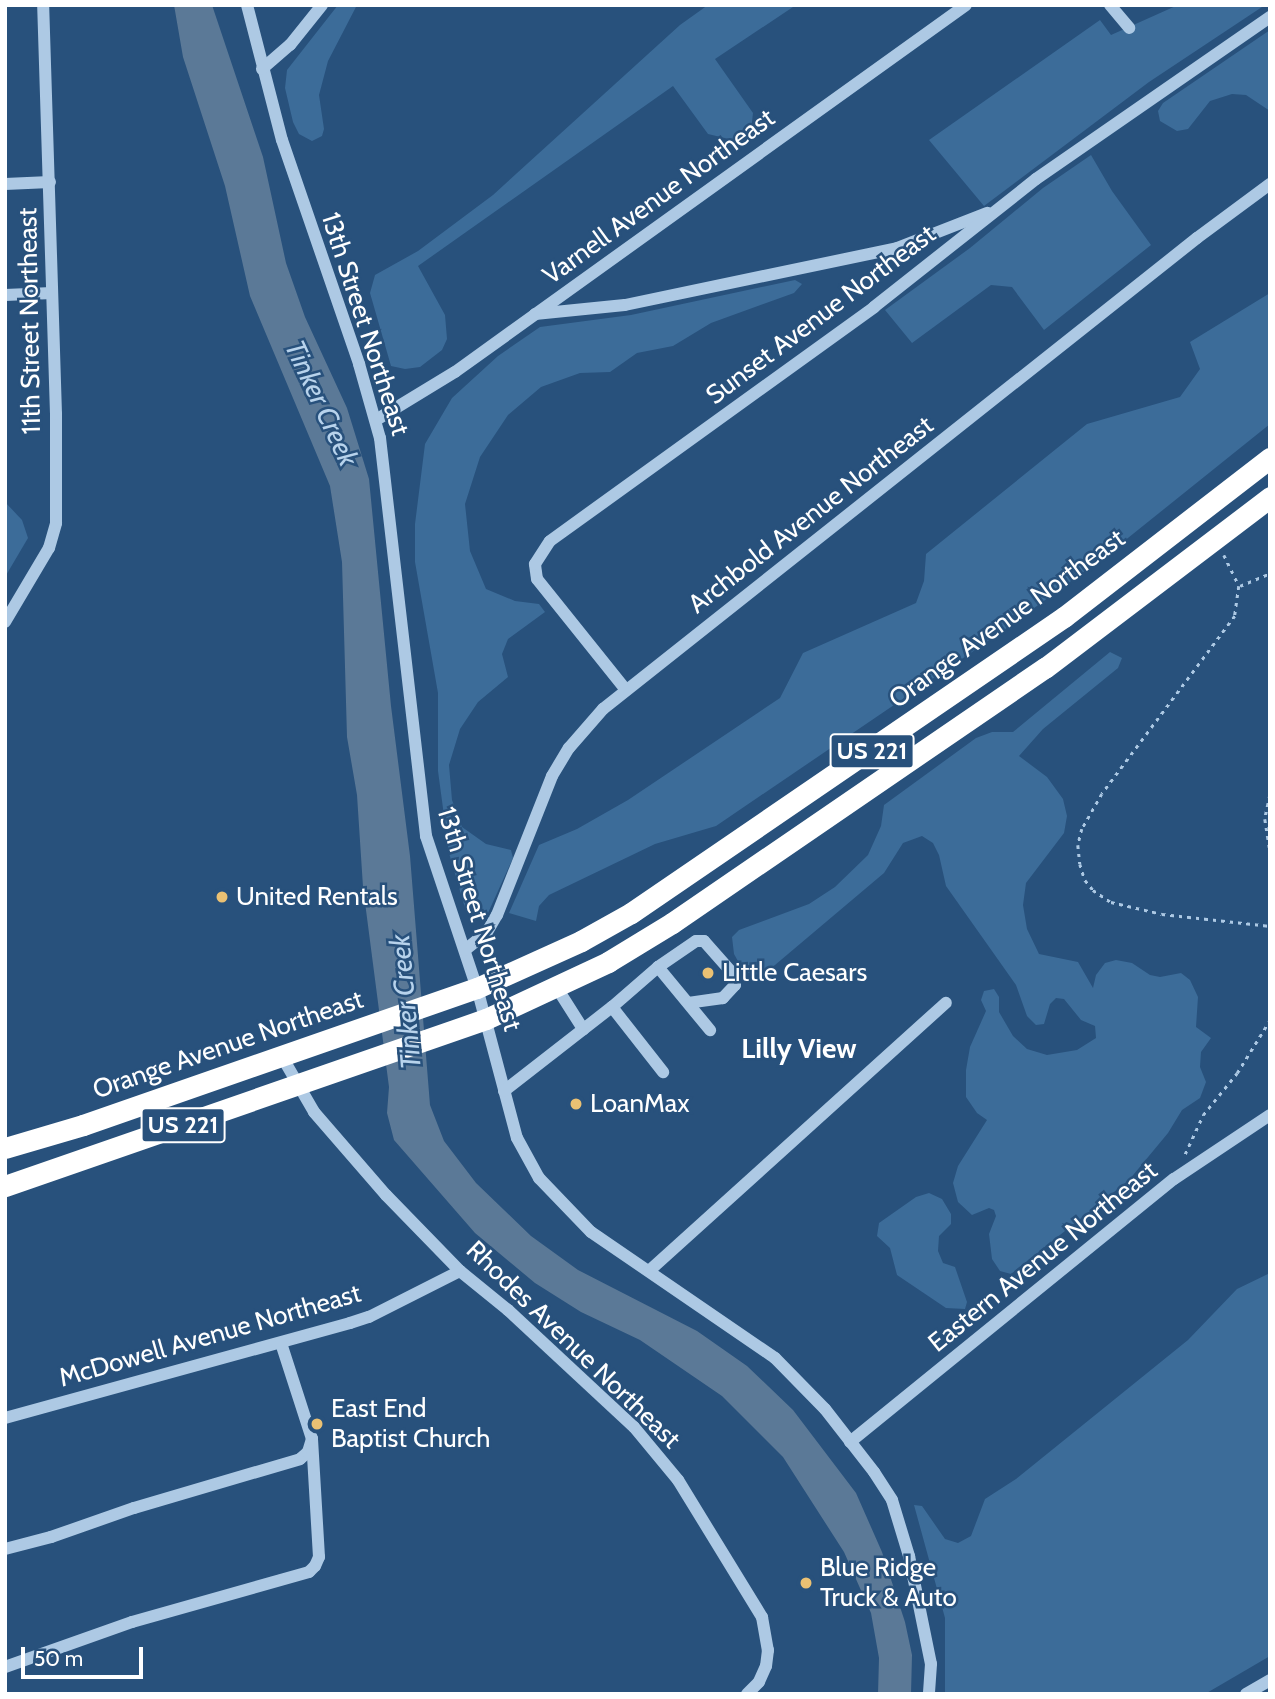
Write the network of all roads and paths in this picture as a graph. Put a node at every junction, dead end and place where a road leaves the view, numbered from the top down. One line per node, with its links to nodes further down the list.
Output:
1 (43, 5): 9 (street, 11th Street Northeast)
2 (247, 5): 8 (street, 13th Street Northeast)
3 (322, 5): 8 (street)
4 (966, 5): 15 (street, Varnell Avenue Northeast)
5 (1110, 5): 7 (street)
6 (1270, 17): 12 (street, Sunset Avenue Northeast)
7 (1129, 27)
8 (262, 69): 16 (street, 13th Street Northeast)
9 (50, 183): 10 (street); 13 (street, 11th Street Northeast)
10 (5, 184)
11 (1270, 184): 23 (street, Archbold Avenue Northeast)
12 (1000, 207): 15 (street); 23 (street, Sunset Avenue Northeast)
13 (52, 293): 14 (street); 22 (street, 11th Street Northeast)
14 (5, 295)
15 (534, 315): 16 (street, Varnell Avenue Northeast)
16 (376, 420): 29 (street, 13th Street Northeast)
17 (1270, 458): 19 (highway, Orange Avenue Northeast / US 221)
18 (1270, 498): 19 (highway, Orange Avenue Northeast / US 221)
19 (1204, 529): 21 (path); 24 (highway, Orange Avenue Northeast / US 221); 25 (highway, Orange Avenue Northeast / US 221)
20 (1270, 573): 21 (path)
21 (1239, 586): 28 (path)
22 (5, 622)
23 (626, 690): 29 (street, Archbold Avenue Northeast)
24 (893, 736): 25 (street); 31 (highway, Orange Avenue Northeast / US 221)
25 (912, 761): 32 (highway, Orange Avenue Northeast / US 221)
26 (1270, 795): 27 (path)
27 (1270, 849)
28 (1270, 926)
29 (465, 950): 31 (street, 13th Street Northeast)
30 (658, 967): 33 (street); 33 (street); 35 (street)
31 (477, 988): 36 (street, 13th Street Northeast); 40 (highway, Orange Avenue Northeast / US 221)
32 (557, 988): 36 (highway, Orange Avenue Northeast / US 221); 38 (street)
33 (688, 1003): 39 (street)
34 (946, 1003): 49 (street)
35 (612, 1007): 38 (street); 41 (street)
36 (485, 1019): 42 (highway, Orange Avenue Northeast / US 221); 43 (street, 13th Street Northeast)
37 (1270, 1020): 46 (path)
38 (583, 1029): 43 (street)
39 (710, 1030)
40 (281, 1055): 42 (street, Rhodes Avenue Northeast); 45 (highway, Orange Avenue Northeast / US 221)
41 (663, 1072)
42 (296, 1086): 47 (highway, Orange Avenue Northeast / US 221); 48 (street, Rhodes Avenue Northeast)
43 (503, 1091): 49 (street, 13th Street Northeast)
44 (1270, 1115): 46 (street, Eastern Avenue Northeast)
45 (5, 1148)
46 (1174, 1179): 53 (street, Eastern Avenue Northeast)
47 (5, 1186)
48 (460, 1270): 50 (street, McDowell Avenue Northeast); 57 (street, Rhodes Avenue Northeast)
49 (649, 1271): 53 (street, 13th Street Northeast)
50 (281, 1343): 51 (street, McDowell Avenue Northeast); 52 (street)
51 (5, 1418)
52 (312, 1439): 54 (street); 55 (street)
53 (850, 1441): 58 (street, 13th Street Northeast)
54 (5, 1549)
55 (5, 1667)
56 (1270, 1679): 59 (street)
57 (747, 1694)
58 (929, 1694)
59 (1246, 1694)

